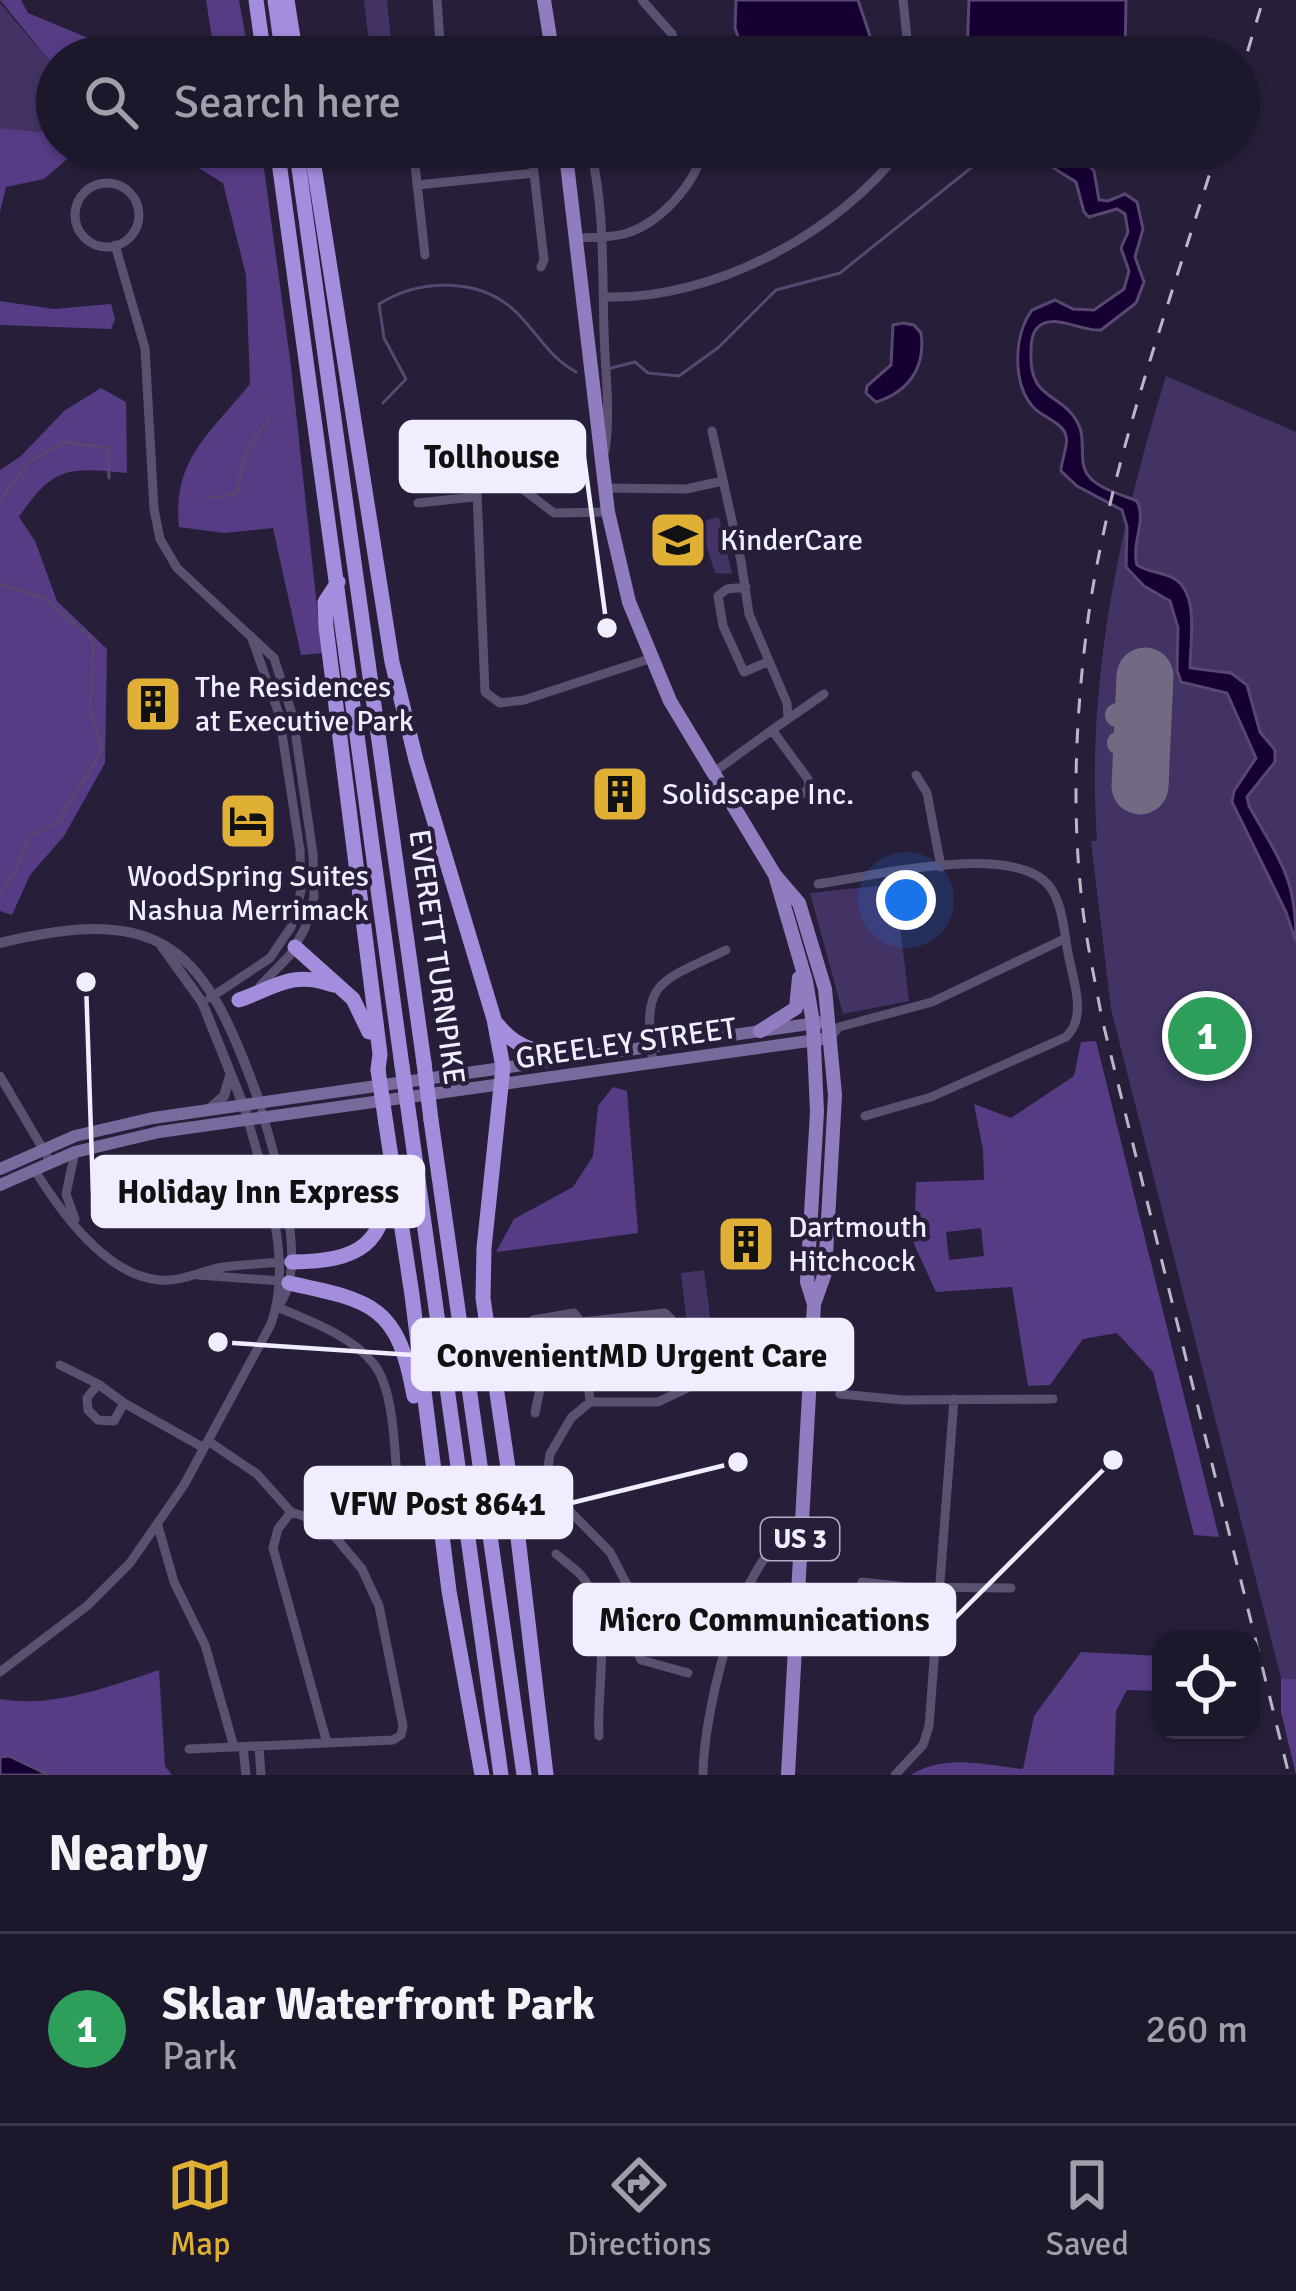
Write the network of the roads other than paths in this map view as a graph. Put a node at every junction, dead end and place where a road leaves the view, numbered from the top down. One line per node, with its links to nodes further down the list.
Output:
1 (256, 0): 8 (highway)
2 (275, 0): 9 (highway)
3 (287, 0): 10 (highway)
4 (436, 0): 11 (street)
5 (544, 0): 12 (main road)
6 (642, 0): 13 (street)
7 (903, 0): 14 (street)
8 (261, 36)
9 (280, 36)
10 (293, 36)
11 (439, 36)
12 (550, 36)
13 (673, 36)
14 (907, 36)
15 (280, 168): 39 (highway, EVERETT TURNPIKE)
16 (299, 168): 130 (highway, EVERETT TURNPIKE, bridge)
17 (313, 168): 63 (highway)
18 (415, 168): 25 (street)
19 (534, 168): 24 (street)
20 (568, 168): 27 (main road, US 3)
21 (595, 168): 26 (street)
22 (697, 168): 26 (street)
23 (883, 168): 31 (street)
24 (535, 173): 25 (street); 30 (street)
25 (417, 185): 29 (street)
26 (604, 237): 27 (street); 31 (street)
27 (576, 238): 33 (main road, US 3)
28 (115, 245): 28 (street); 53 (street)
29 (425, 255)
30 (541, 267)
31 (606, 297): 33 (street)
32 (712, 431): 34 (street)
33 (603, 469): 35 (main road, US 3)
34 (723, 482): 35 (street); 40 (street)
35 (605, 488): 38 (main road, US 3)
36 (474, 497): 37 (street); 38 (street); 41 (street)
37 (418, 503)
38 (608, 512): 41 (main road, US 3)
39 (338, 582): 71 (highway); 72 (highway, EVERETT TURNPIKE)
40 (746, 587): 42 (street); 42 (street)
41 (649, 659): 46 (main road, US 3)
42 (767, 662): 44 (street)
43 (824, 694): 44 (street)
44 (788, 718): 45 (street)
45 (772, 730): 46 (street); 48 (street)
46 (714, 772): 50 (main road, US 3)
47 (916, 775): 49 (street)
48 (800, 796)
49 (941, 867): 51 (street); 52 (street)
50 (775, 875): 57 (main road, US 3); 64 (main road, US 3)
51 (818, 884)
52 (1064, 939): 64 (street, GREELEY STREET); 79 (street)
53 (290, 942): 58 (highway); 59 (street); 60 (street)
54 (0, 944): 55 (street)
55 (161, 945): 59 (street); 61 (street)
56 (726, 950): 67 (street)
57 (799, 961): 64 (main road, US 3); 65 (main road)
58 (338, 987): 60 (highway); 71 (highway)
59 (215, 995): 61 (street); 62 (street)
60 (239, 1000): 62 (street)
61 (202, 1002): 73 (street)
62 (221, 1009): 76 (street)
63 (494, 1019): 68 (highway); 70 (highway)
64 (828, 1027): 65 (main road, GREELEY STREET); 66 (main road, US 3); 92 (main road, US 3)
65 (760, 1031): 67 (main road, GREELEY STREET)
66 (814, 1040): 69 (main road, GREELEY STREET); 92 (main road, US 3)
67 (650, 1046): 68 (main road, GREELEY STREET); 69 (street)
68 (581, 1055): 70 (main road, GREELEY STREET)
69 (653, 1064): 75 (main road, GREELEY STREET)
70 (503, 1067): 72 (main road, GREELEY STREET); 75 (highway)
71 (378, 1070): 82 (highway, bridge)
72 (408, 1072): 76 (main road, GREELEY STREET); 129 (highway, EVERETT TURNPIKE, bridge)
73 (231, 1073): 77 (street); 78 (street)
74 (0, 1076): 84 (street)
75 (503, 1085): 80 (main road, GREELEY STREET); 131 (highway)
76 (259, 1101): 77 (main road, GREELEY STREET); 80 (street)
77 (243, 1104): 78 (main road, GREELEY STREET); 81 (street)
78 (208, 1109): 84 (main road, GREELEY STREET)
79 (865, 1116)
80 (264, 1117): 81 (main road, GREELEY STREET); 89 (street)
81 (248, 1120): 83 (main road, GREELEY STREET); 89 (street)
82 (386, 1124): 89 (highway); 106 (highway)
83 (75, 1152): 84 (main road, GREELEY STREET); 88 (street)
84 (48, 1154): 85 (main road); 86 (main road)
85 (0, 1168)
86 (34, 1169): 87 (main road); 88 (street)
87 (0, 1185)
88 (84, 1234): 90 (street)
89 (286, 1262): 90 (street); 91 (street)
90 (198, 1275): 91 (street)
91 (284, 1282): 93 (street); 106 (highway)
92 (814, 1304): 96 (main road, US 3)
93 (277, 1307): 105 (street); 107 (street)
94 (581, 1322): 98 (street); 103 (street); 104 (street)
95 (60, 1365): 97 (street)
96 (811, 1366): 98 (street); 110 (main road, US 3)
97 (98, 1384): 102 (street); 102 (street)
98 (676, 1393): 103 (street)
99 (841, 1394): 100 (street)
100 (954, 1399): 101 (street); 113 (street)
101 (1053, 1399)
102 (124, 1402): 105 (street)
103 (590, 1402): 115 (street)
104 (535, 1413)
105 (206, 1444): 108 (street); 109 (street)
106 (429, 1445): 128 (highway)
107 (400, 1508)
108 (291, 1511): 122 (street); 122 (street)
109 (158, 1526): 119 (street); 124 (street)
110 (800, 1544): 118 (street); 133 (main road, US 3)
111 (556, 1554): 117 (street)
112 (862, 1582): 113 (street)
113 (940, 1588): 114 (street); 134 (street)
114 (1011, 1588)
115 (647, 1612): 116 (street); 118 (street)
116 (640, 1627): 117 (street); 120 (street)
117 (604, 1630): 121 (street)
118 (730, 1639): 132 (street)
119 (0, 1672)
120 (688, 1673)
121 (599, 1736)
122 (327, 1743): 123 (street)
123 (259, 1746): 124 (street); 127 (street)
124 (239, 1747): 125 (street); 126 (street)
125 (189, 1750)
126 (246, 1775)
127 (261, 1775)
128 (482, 1775)
129 (501, 1775)
130 (524, 1775)
131 (546, 1775)
132 (704, 1775)
133 (788, 1775)
134 (895, 1775)

